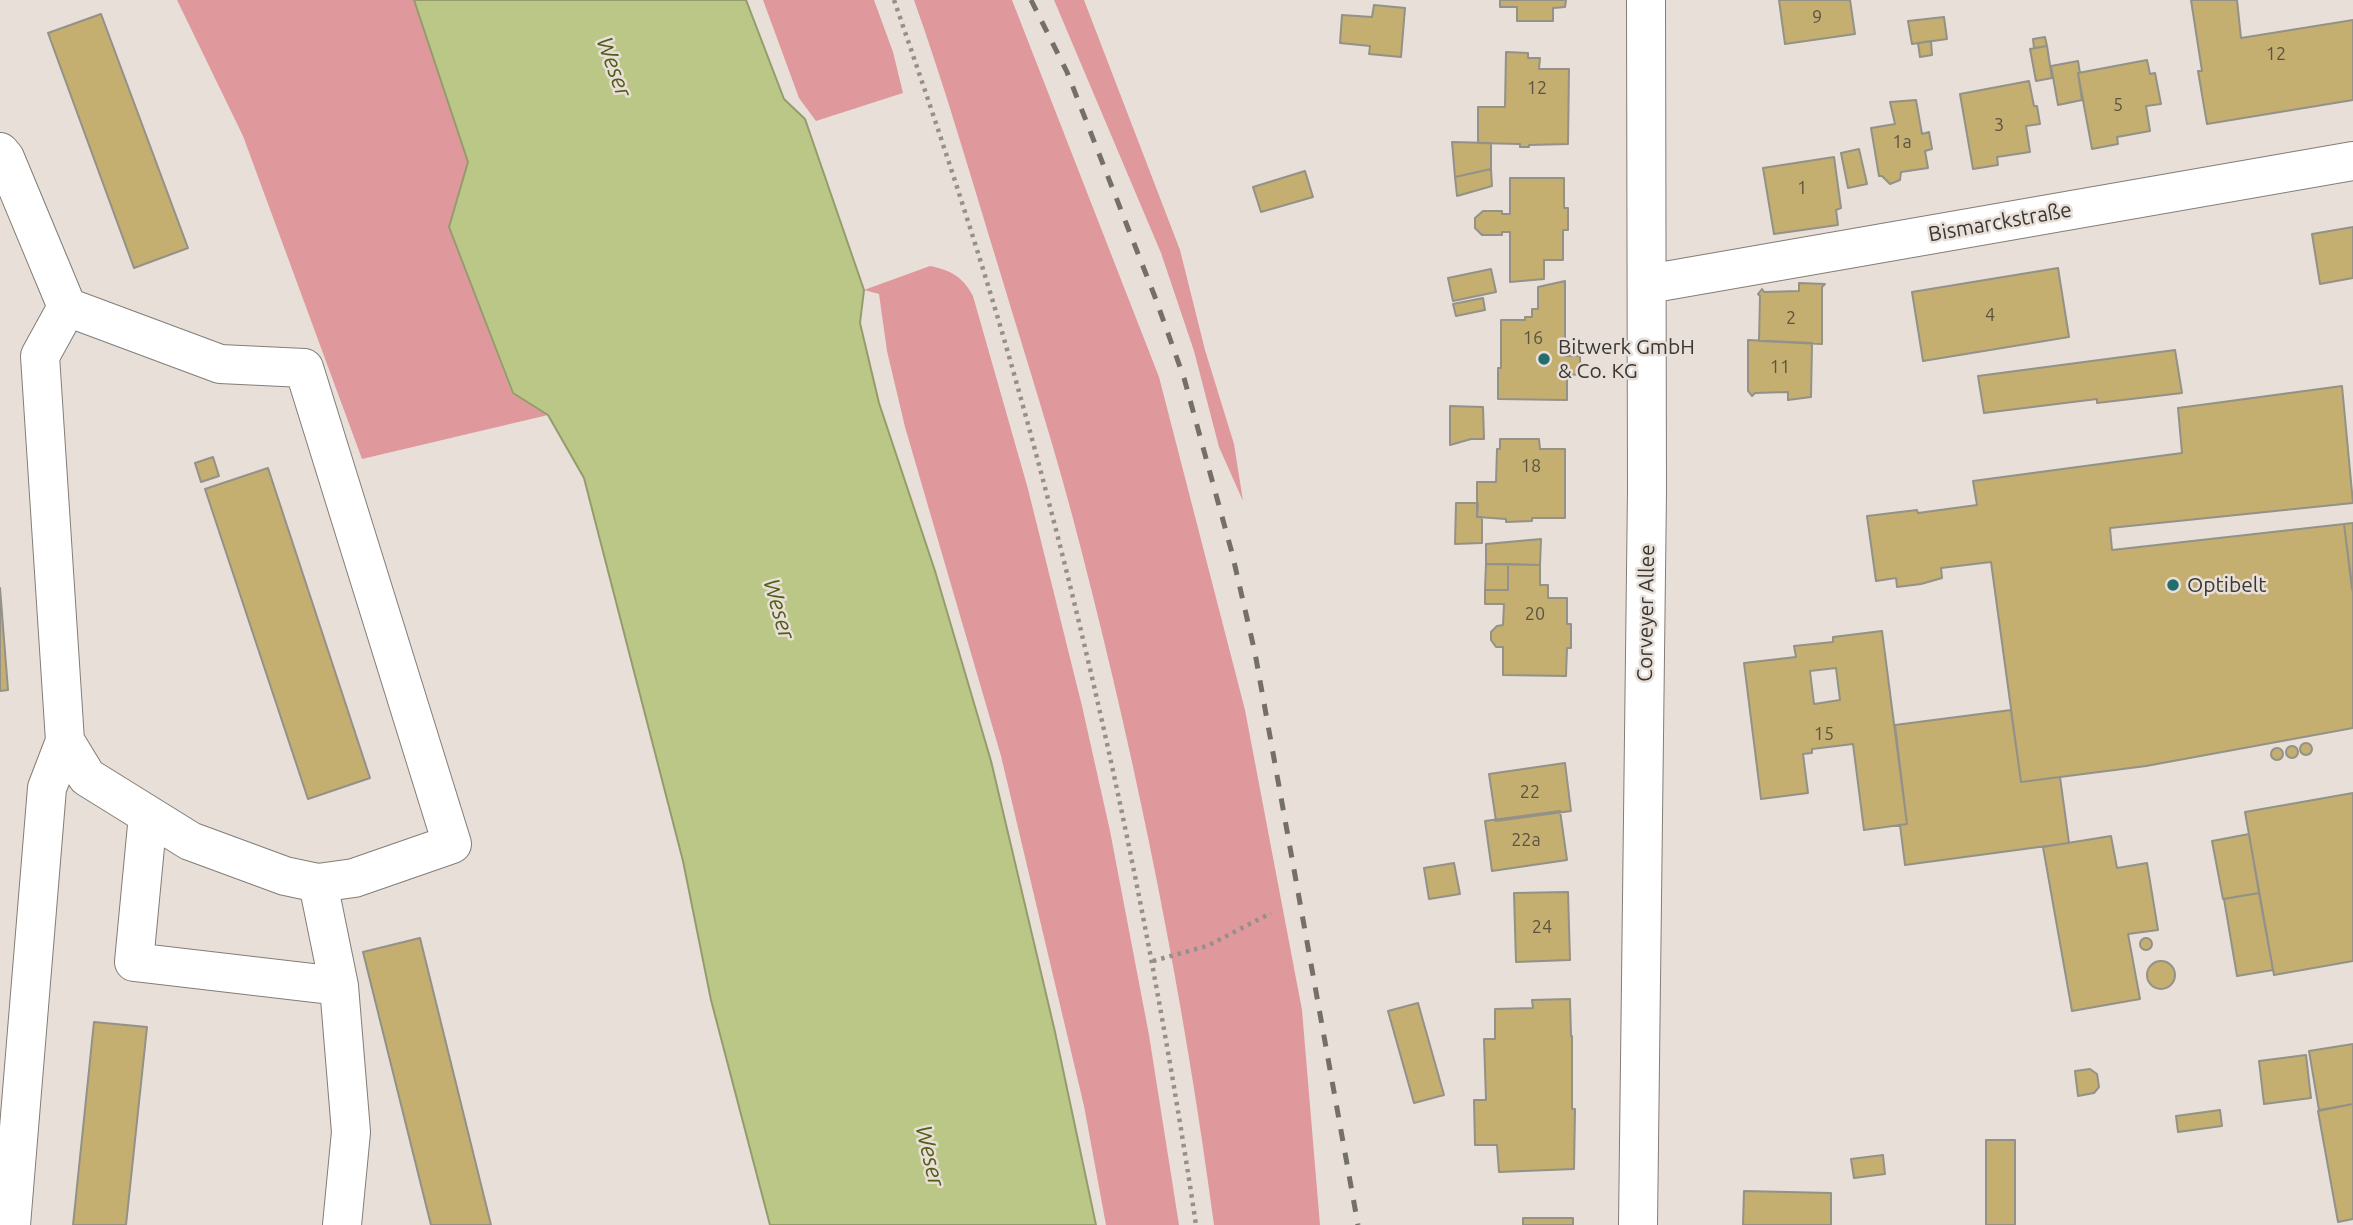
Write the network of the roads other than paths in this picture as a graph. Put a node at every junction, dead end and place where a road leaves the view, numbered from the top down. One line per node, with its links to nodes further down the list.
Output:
1 (1646, 0): 4 (street, Corveyer Allee)
2 (0, 152): 5 (street)
3 (2353, 161): 4 (street, Bismarckstraße)
4 (1648, 284): 12 (street, Corveyer Allee)
5 (67, 307): 6 (street); 8 (street)
6 (65, 741): 7 (street); 10 (street)
7 (148, 815): 8 (street); 9 (street)
8 (318, 883): 9 (street)
9 (339, 986): 11 (street)
10 (11, 1225)
11 (342, 1225)
12 (1638, 1225)

